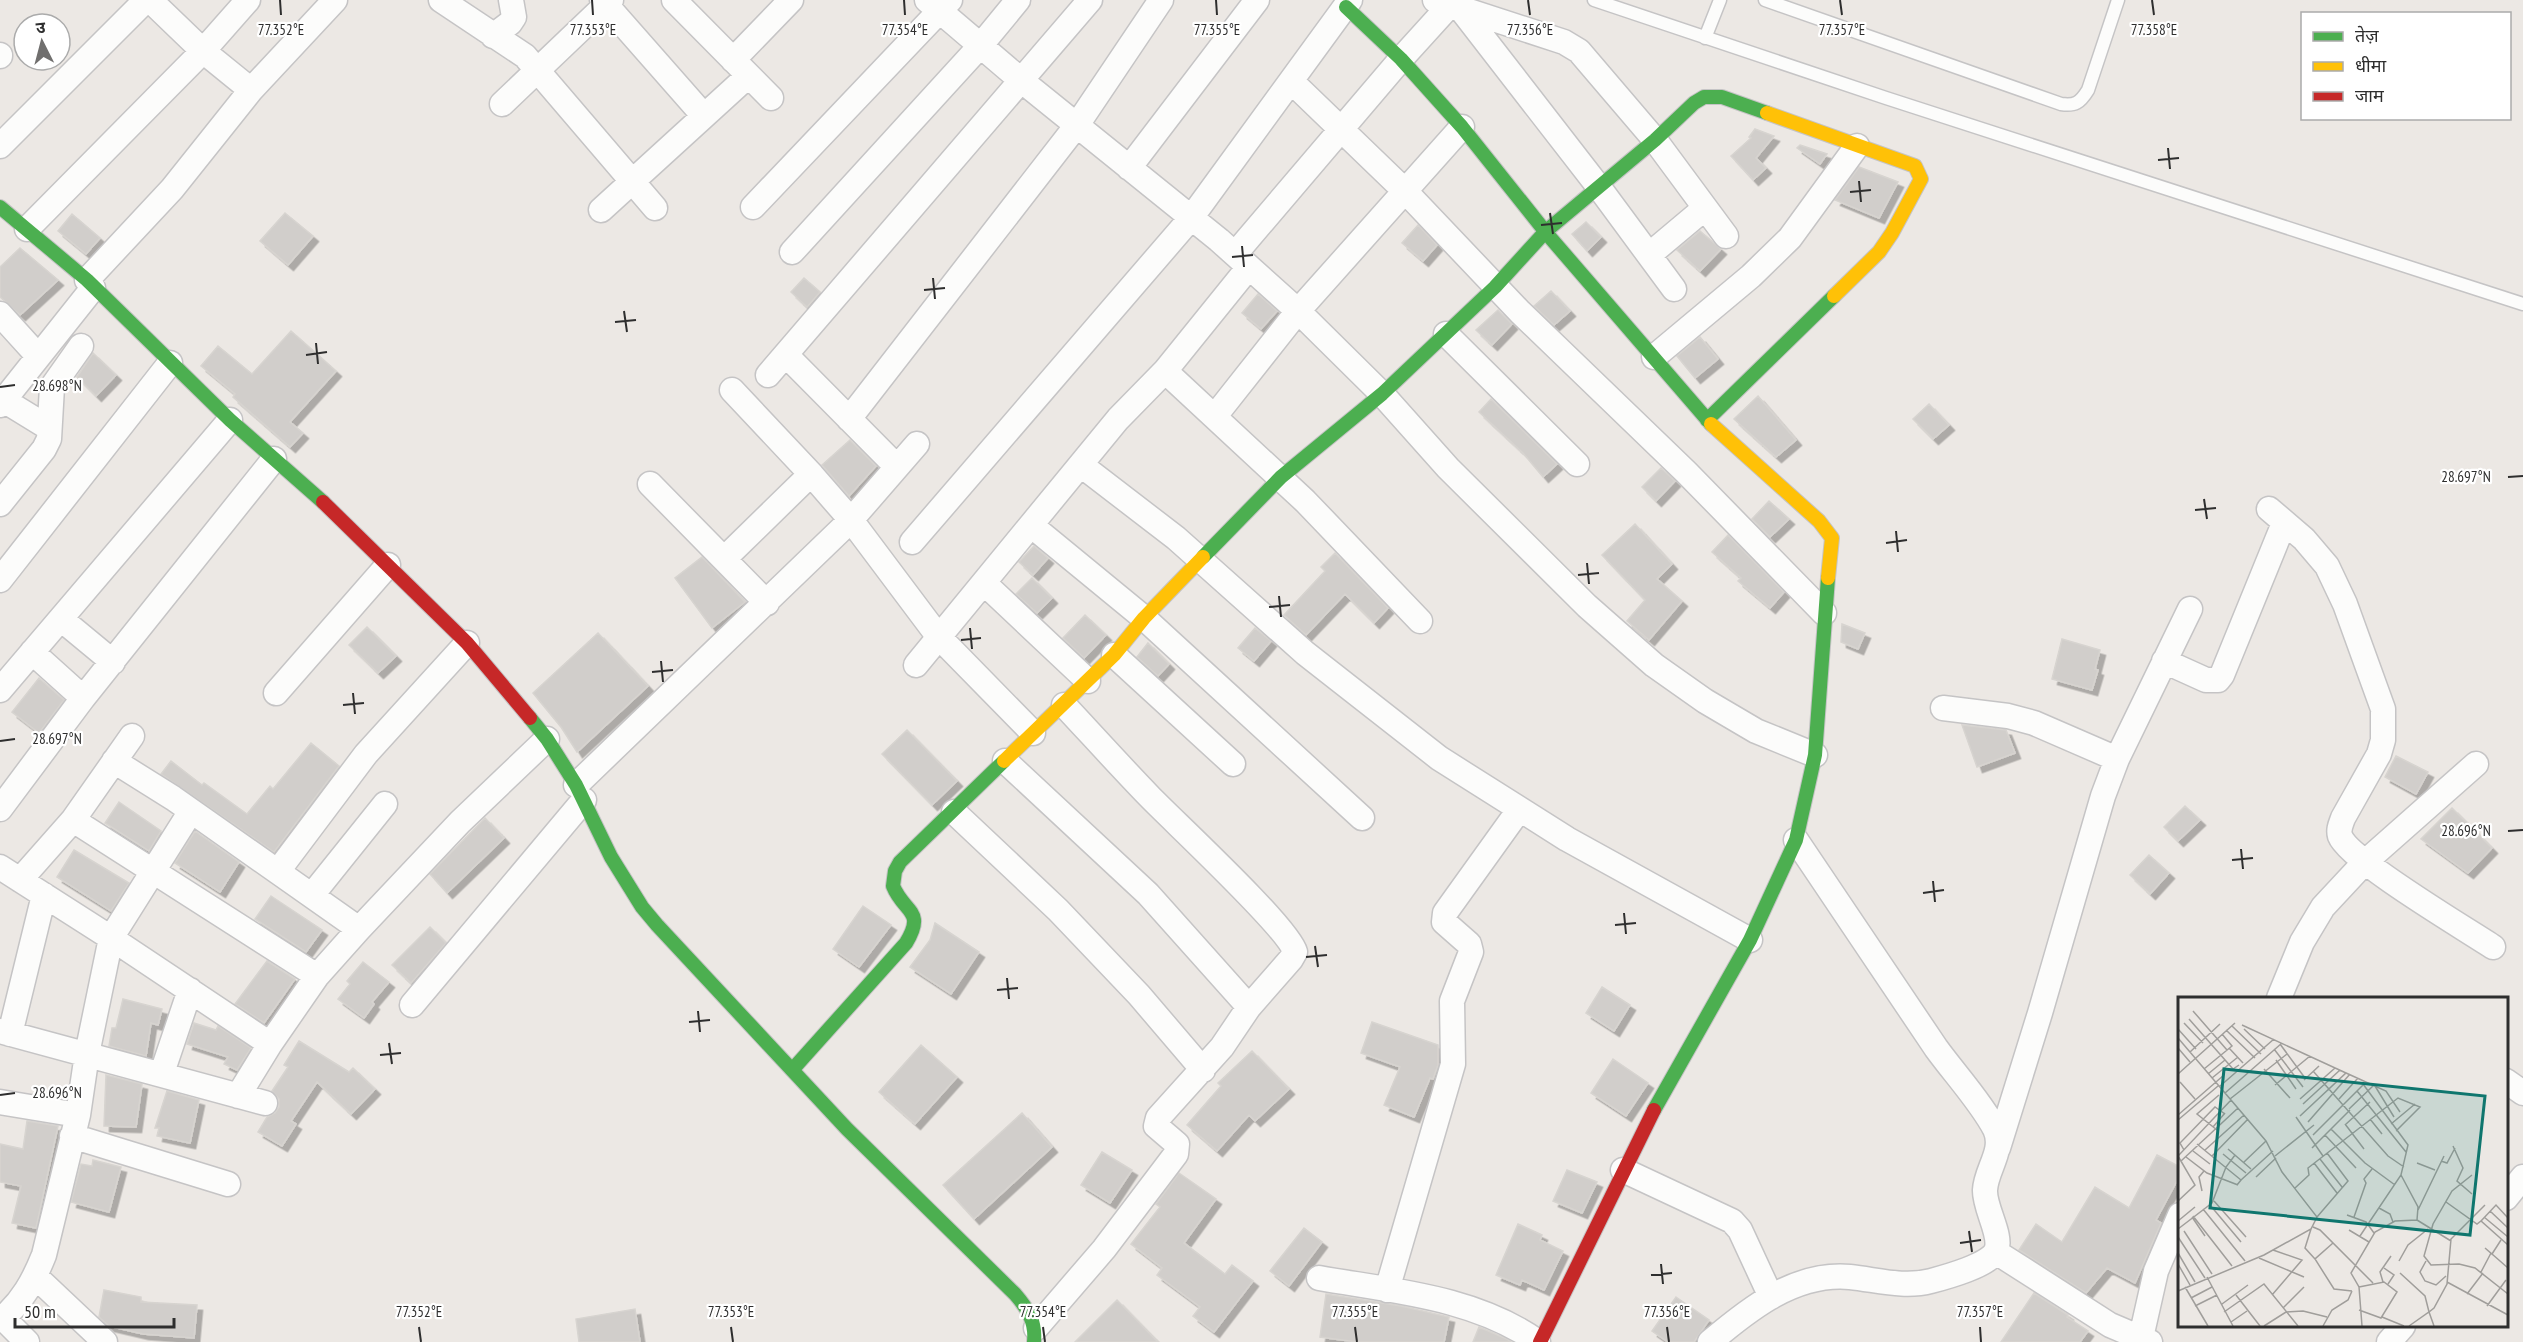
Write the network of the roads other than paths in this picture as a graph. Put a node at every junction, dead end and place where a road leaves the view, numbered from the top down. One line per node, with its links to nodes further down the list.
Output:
1 (148, 0): 23 (street); 37 (street)
2 (248, 0): 23 (street)
3 (335, 0): 29 (street)
4 (441, 0): 20 (street)
5 (511, 0): 20 (street)
6 (674, 0): 25 (street)
7 (1018, 0): 22 (street)
8 (1090, 0): 27 (street)
9 (1161, 0): 33 (street)
10 (1257, 0): 39 (street)
11 (1594, 0): 21 (lane)
12 (1720, 0): 21 (lane)
13 (1765, 0): 14 (lane)
14 (2118, 0)
15 (606, 2): 26 (street); 32 (street)
16 (785, 2): 25 (street)
17 (939, 4): 22 (street); 44 (street)
18 (1348, 4): 24 (street); 28 (street)
19 (1449, 4): 24 (street); 36 (street); 41 (street)
20 (493, 36): 26 (street)
21 (1705, 39): 58 (lane)
22 (981, 45): 27 (street); 52 (street)
23 (203, 51): 29 (street); 49 (street)
24 (1401, 59): 34 (street); 35 (street)
25 (741, 68): 30 (street); 32 (street)
26 (537, 70): 31 (street); 40 (street)
27 (1022, 81): 33 (street); 63 (street)
28 (1292, 82): 35 (street); 48 (street)
29 (251, 90): 55 (street)
30 (771, 98)
31 (502, 104)
32 (704, 116): 40 (street)
33 (1077, 125): 39 (street); 73 (street)
34 (1462, 127): 42 (street); 50 (street)
35 (1342, 129): 42 (street); 54 (street)
36 (1655, 140): 38 (street); 41 (street); 46 (street)
37 (0, 146)
38 (1857, 146): 65 (street); 75 (street)
39 (1129, 168): 48 (street)
40 (633, 181): 45 (street); 47 (street)
41 (1598, 186): 50 (street); 53 (street)
42 (1406, 191): 56 (street); 59 (street)
43 (0, 207): 49 (street)
44 (753, 207)
45 (655, 208)
46 (1705, 208): 51 (street); 53 (street)
47 (601, 210)
48 (1191, 218): 54 (street); 88 (street)
49 (27, 229): 55 (street)
50 (1546, 231): 56 (street); 65 (street)
51 (1726, 236)
52 (792, 252)
53 (1649, 255): 57 (street)
54 (1242, 260): 59 (street); 67 (street)
55 (90, 284): 64 (street); 66 (street)
56 (1495, 287): 61 (street); 96 (street)
57 (1674, 289)
58 (2523, 304)
59 (1298, 311): 70 (street); 72 (street)
60 (0, 314): 64 (street)
61 (1446, 334): 70 (street); 79 (street)
62 (81, 346): 76 (street)
63 (786, 355): 68 (street); 73 (street)
64 (38, 356): 71 (street)
65 (1653, 357): 75 (street)
66 (170, 363): 74 (street); 92 (street)
67 (1165, 371): 72 (street); 80 (street)
68 (768, 375)
69 (732, 390): 82 (street)
70 (1382, 394): 83 (street); 116 (street)
71 (1, 401): 76 (street)
72 (1215, 416): 83 (street)
73 (849, 419): 81 (street)
74 (230, 420): 78 (street); 98 (street)
75 (1707, 420): 96 (street)
76 (50, 428): 85 (street)
77 (917, 444): 81 (street)
78 (274, 459): 91 (street); 105 (street)
79 (1577, 464)
80 (1081, 465): 87 (street); 90 (street)
81 (897, 467): 86 (street)
82 (811, 474): 86 (street); 89 (street)
83 (1281, 477): 90 (street); 99 (street)
84 (650, 484): 89 (street)
85 (0, 504)
86 (850, 520): 94 (street); 100 (street)
87 (1032, 526): 93 (street); 97 (street)
88 (912, 542)
89 (724, 559): 94 (street)
90 (1203, 560): 97 (street); 125 (street)
91 (388, 564): 101 (street); 109 (street)
92 (0, 580)
93 (984, 583): 100 (street); 107 (street)
94 (767, 603): 122 (street)
95 (2190, 609): 104 (street)
96 (1824, 613): 116 (street)
97 (1144, 618): 103 (street); 128 (street)
98 (61, 619): 102 (street); 105 (street)
99 (1420, 621)
100 (938, 636): 106 (street); 113 (street)
101 (467, 643): 115 (street); 133 (street)
102 (32, 652): 108 (street); 110 (street)
103 (1114, 655): 107 (street); 120 (street)
104 (2164, 661): 117 (street); 131 (street)
105 (113, 662): 110 (street)
106 (916, 665)
107 (1088, 681): 111 (street)
108 (0, 690)
109 (276, 693)
110 (83, 698): 124 (street)
111 (1064, 705): 113 (street); 145 (street)
112 (1943, 708): 117 (street)
113 (1033, 733): 119 (street)
114 (132, 736): 118 (street)
115 (547, 739): 122 (street); 137 (street)
116 (1815, 754): 130 (street)
117 (2117, 759): 158 (street)
118 (114, 761): 126 (street); 129 (street)
119 (1005, 761): 127 (street); 145 (street)
120 (1233, 764)
121 (2476, 764): 131 (street)
122 (580, 792): 144 (street); 149 (street)
123 (386, 804): 136 (street)
124 (0, 809)
125 (1519, 810): 139 (street); 165 (street)
126 (191, 811): 132 (street); 133 (street)
127 (954, 812): 149 (street); 150 (street)
128 (1362, 818)
129 (73, 819): 132 (street); 134 (street)
130 (1796, 840): 139 (street); 158 (street)
131 (2364, 862): 140 (street); 143 (street)
132 (153, 871): 138 (street); 141 (street)
133 (278, 871): 136 (street)
134 (10, 873): 135 (street)
135 (44, 895): 138 (street); 146 (street)
136 (312, 895): 137 (street)
137 (359, 929): 141 (street)
138 (111, 938): 142 (street); 148 (street)
139 (1750, 940): 159 (street)
140 (2493, 947)
141 (317, 976): 147 (street)
142 (190, 990): 147 (street); 151 (street)
143 (2280, 997)
144 (412, 1005)
145 (1249, 1007): 150 (street)
146 (5, 1032): 148 (street)
147 (270, 1044): 154 (street)
148 (87, 1054): 151 (street); 157 (street)
149 (792, 1070): 170 (street)
150 (1203, 1070): 170 (street)
151 (162, 1073): 154 (street)
152 (2508, 1082): 153 (street)
153 (2523, 1093)
154 (238, 1096): 156 (street)
155 (0, 1102): 157 (street)
156 (265, 1103)
157 (75, 1125): 160 (street); 163 (street)
158 (1997, 1150): 162 (street)
159 (1623, 1170): 166 (street); 174 (street)
160 (228, 1184)
161 (2178, 1220): 171 (street)
162 (1996, 1252): 166 (street); 169 (street)
163 (35, 1276): 167 (street); 173 (street)
164 (1319, 1278): 165 (street)
165 (1387, 1290): 174 (street)
166 (1771, 1297): 175 (street)
167 (1, 1319): 172 (street)
168 (2402, 1327): 176 (street)
169 (2107, 1333): 171 (street)
170 (1035, 1335)
171 (2144, 1341)
172 (27, 1342)
173 (105, 1342)
174 (1539, 1342)
175 (1710, 1342)
176 (2389, 1342)

